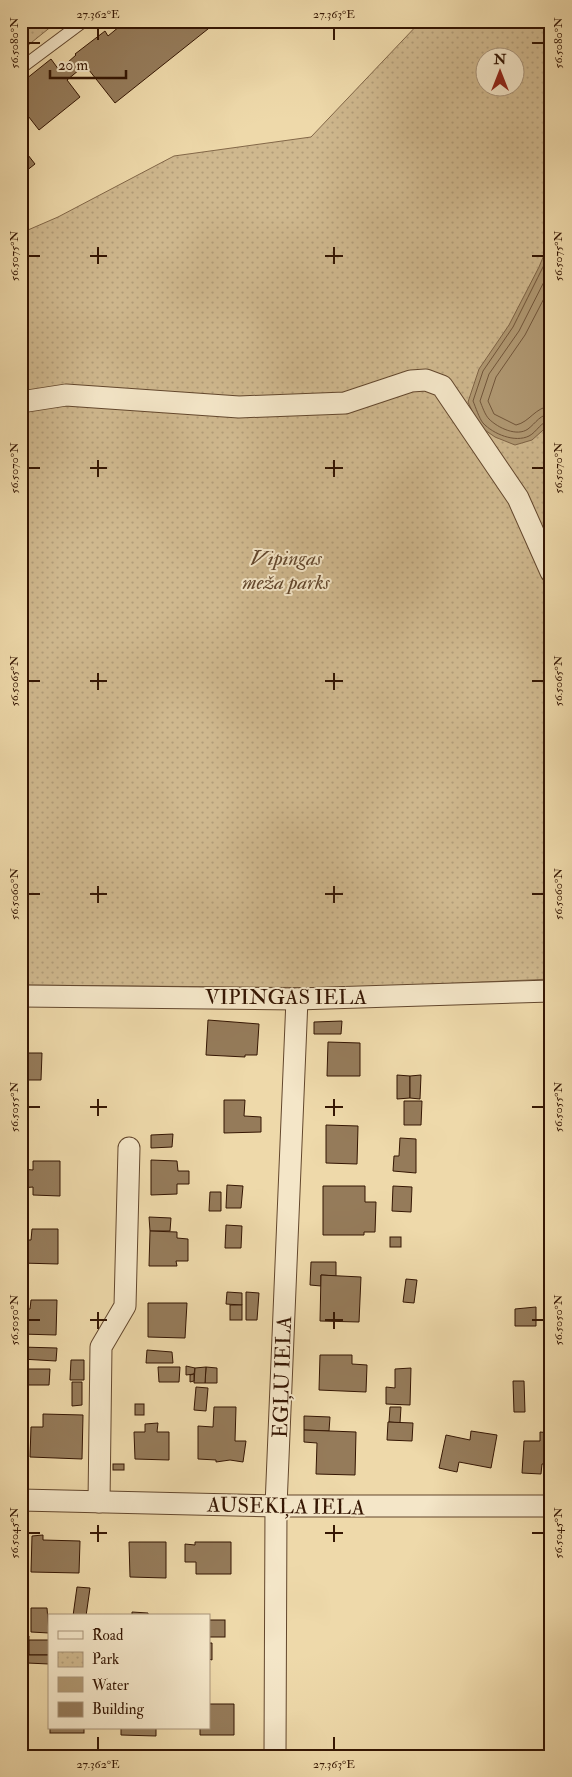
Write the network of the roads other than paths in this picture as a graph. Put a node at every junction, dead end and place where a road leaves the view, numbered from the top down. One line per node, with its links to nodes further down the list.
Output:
1 (84, 21): 2 (lane)
2 (21, 68)
3 (21, 402): 4 (street)
4 (551, 572)
5 (551, 991): 7 (street, VIPINGAS IELA)
6 (21, 996): 7 (street, VIPINGAS IELA)
7 (297, 999): 11 (street, EGĻU IELA)
8 (129, 1148): 10 (street)
9 (21, 1500): 10 (street, AUSEKĻA IELA)
10 (99, 1502): 11 (street, AUSEKĻA IELA)
11 (276, 1506): 12 (street, AUSEKĻA IELA); 13 (street, EGĻU IELA)
12 (551, 1506)
13 (275, 1756)

